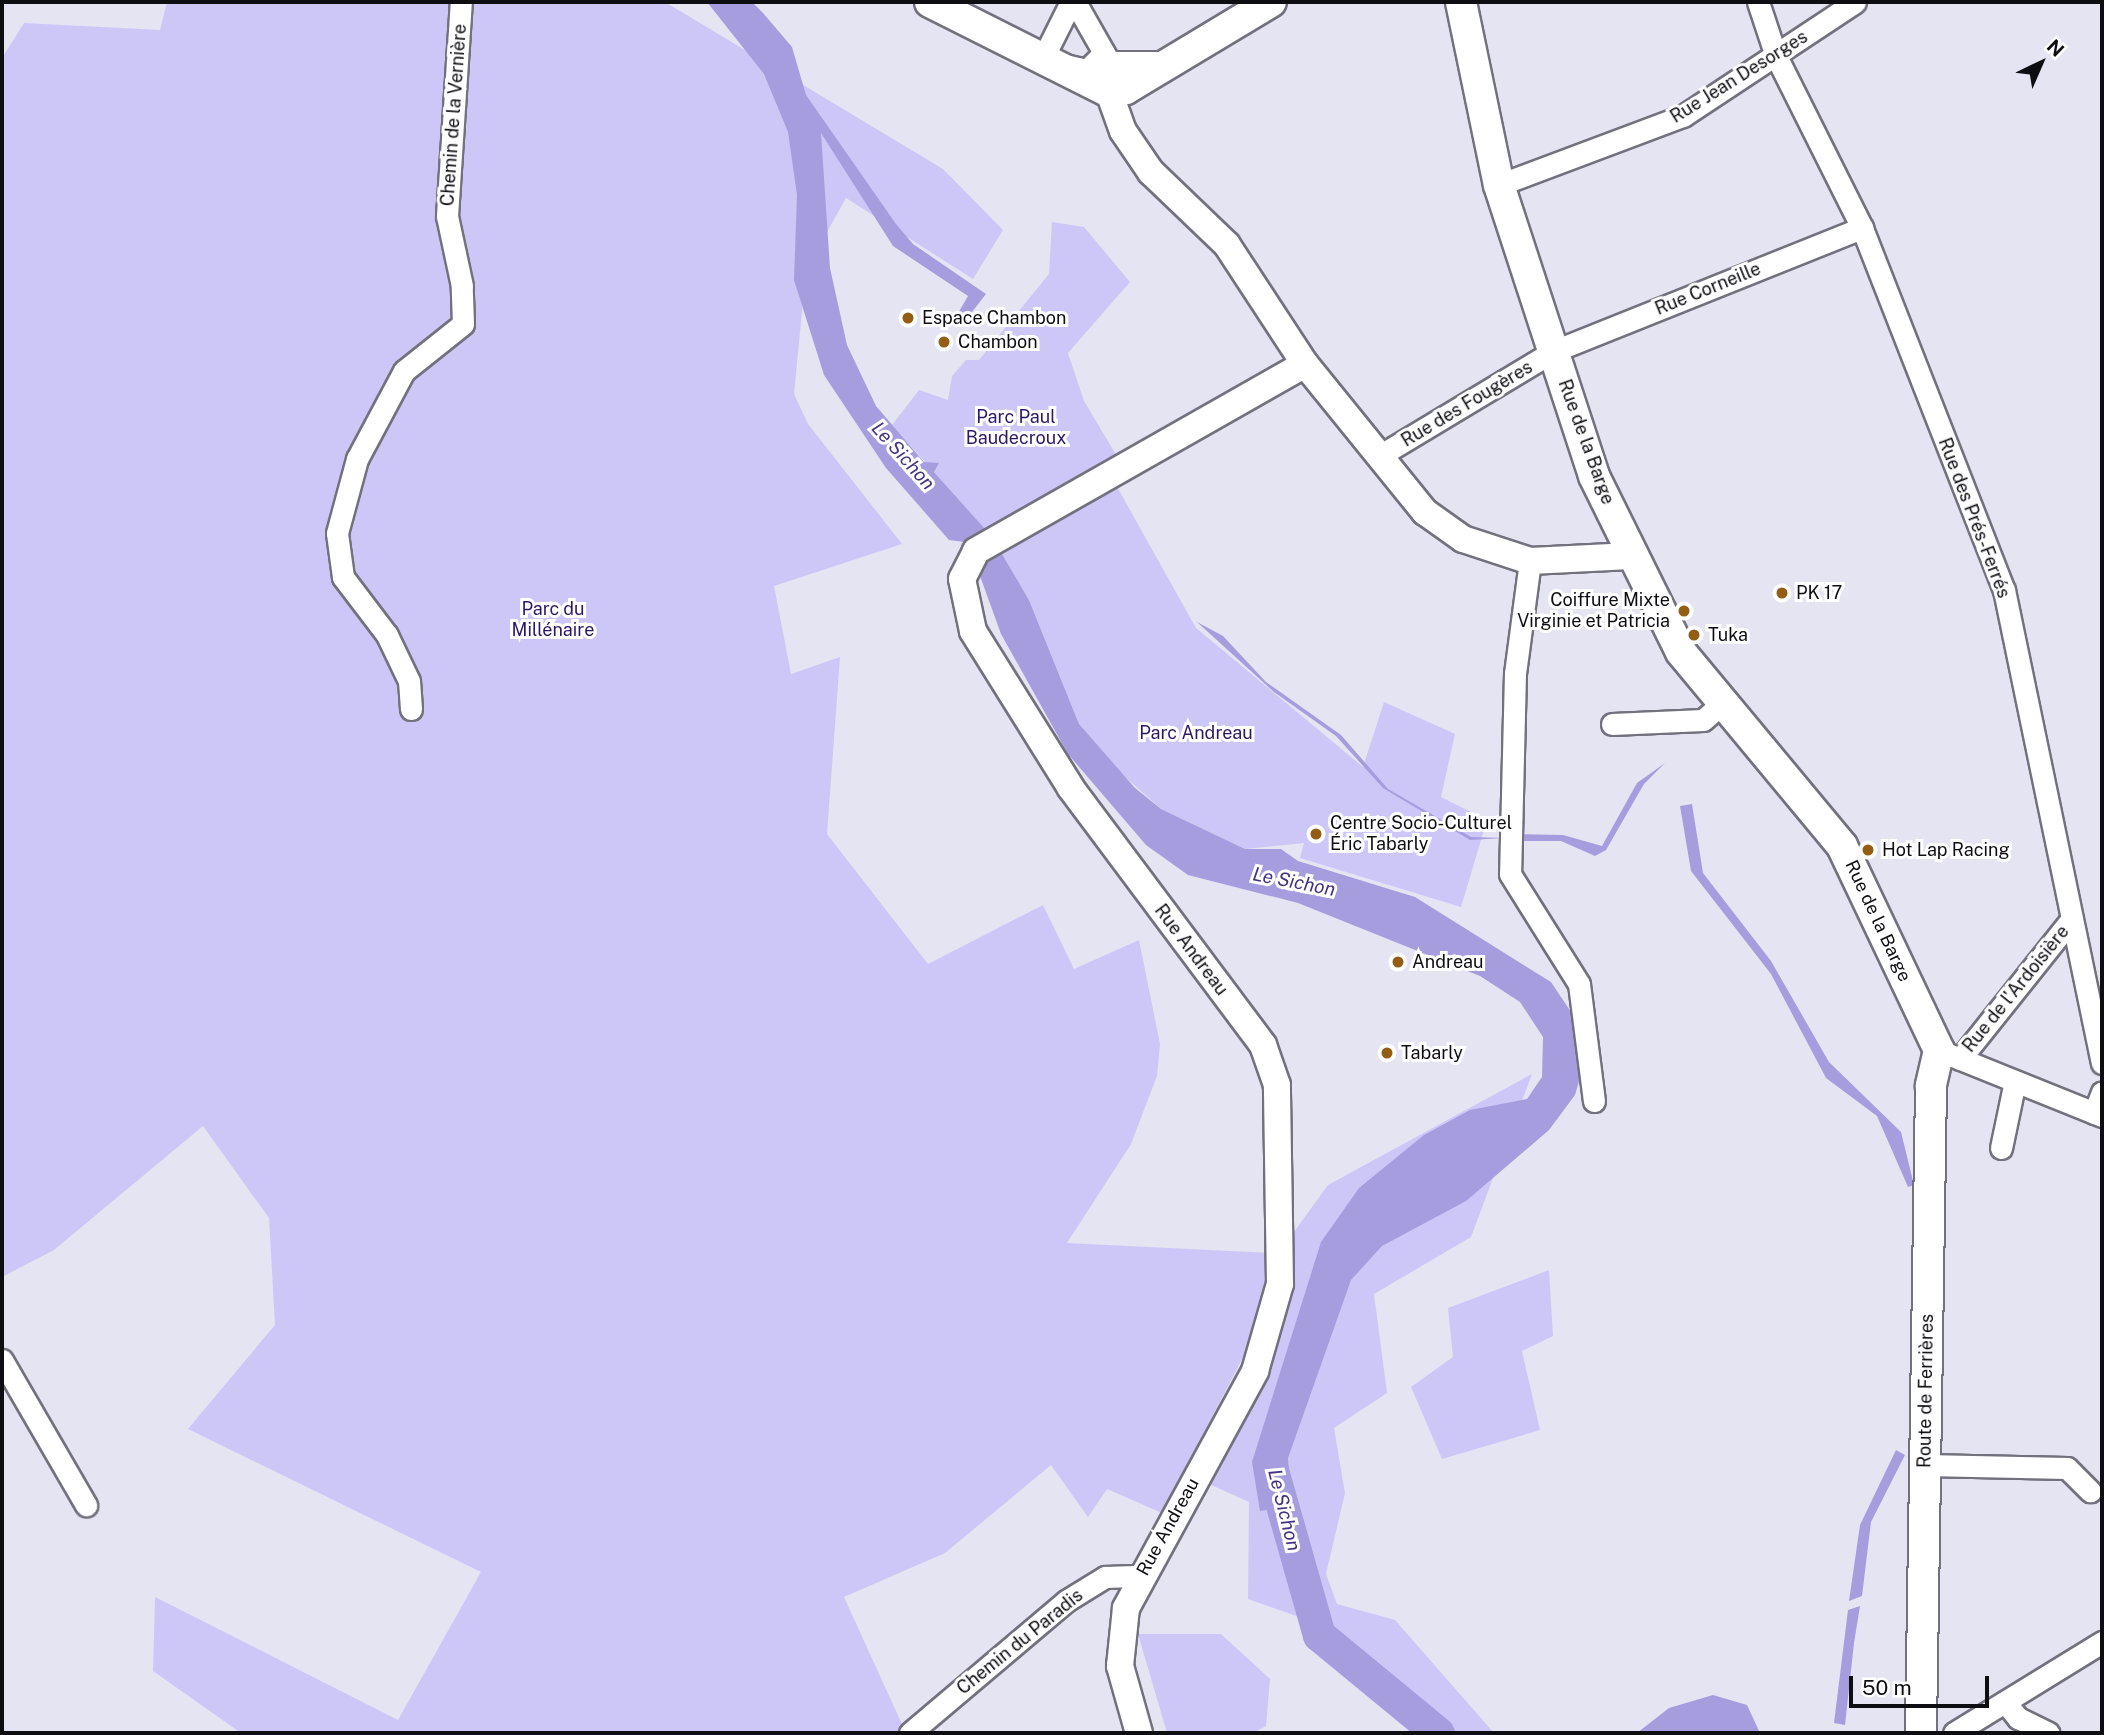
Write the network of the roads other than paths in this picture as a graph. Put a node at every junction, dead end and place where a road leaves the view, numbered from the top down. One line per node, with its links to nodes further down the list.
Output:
1 (461, 2): 19 (street, Chemin de la Vernière)
2 (930, 2): 9 (main road)
3 (1073, 2): 9 (street); 10 (street)
4 (1271, 2): 10 (main road)
5 (1461, 2): 11 (main road, Rue de la Barge)
6 (1758, 2): 8 (street, Rue des Prés-Ferrés)
7 (1856, 2): 8 (street, Rue Jean Desorges)
8 (1776, 56): 11 (street, Rue Jean Desorges); 12 (street, Rue des Prés-Ferrés)
9 (1042, 60): 10 (main road)
10 (1108, 71): 14 (street)
11 (1499, 185): 13 (main road, Rue de la Barge)
12 (1862, 228): 13 (street, Rue Corneille); 21 (street, Rue des Prés-Ferrés)
13 (1554, 351): 15 (street, Rue des Fougères); 16 (main road, Rue de la Barge)
14 (1305, 364): 15 (street); 33 (street, Rue Andreau)
15 (1379, 456): 17 (street)
16 (1631, 556): 17 (street); 18 (main road, Rue de la Barge)
17 (1530, 561): 26 (street)
18 (1725, 701): 20 (street); 22 (main road, Rue de la Barge)
19 (411, 709)
20 (1612, 724)
21 (2071, 920): 22 (street, Rue de l'Ardoisière); 23 (street, Rue des Prés-Ferrés)
22 (1950, 1054): 24 (street); 30 (main road, Route de Ferrières)
23 (2102, 1063)
24 (2015, 1081): 27 (street); 28 (street)
25 (2102, 1092): 27 (street)
26 (1594, 1101)
27 (2098, 1115)
28 (2001, 1148)
29 (2, 1360): 32 (street)
30 (1925, 1465): 31 (street); 38 (main road, Route de Ferrières)
31 (2090, 1491)
32 (86, 1505)
33 (1141, 1576): 36 (street, Chemin du Paradis); 37 (street, Rue Andreau)
34 (2102, 1642): 35 (street)
35 (2005, 1702): 39 (street); 40 (street)
36 (910, 1733)
37 (1139, 1733)
38 (1921, 1733)
39 (1954, 1733)
40 (2049, 1733)

